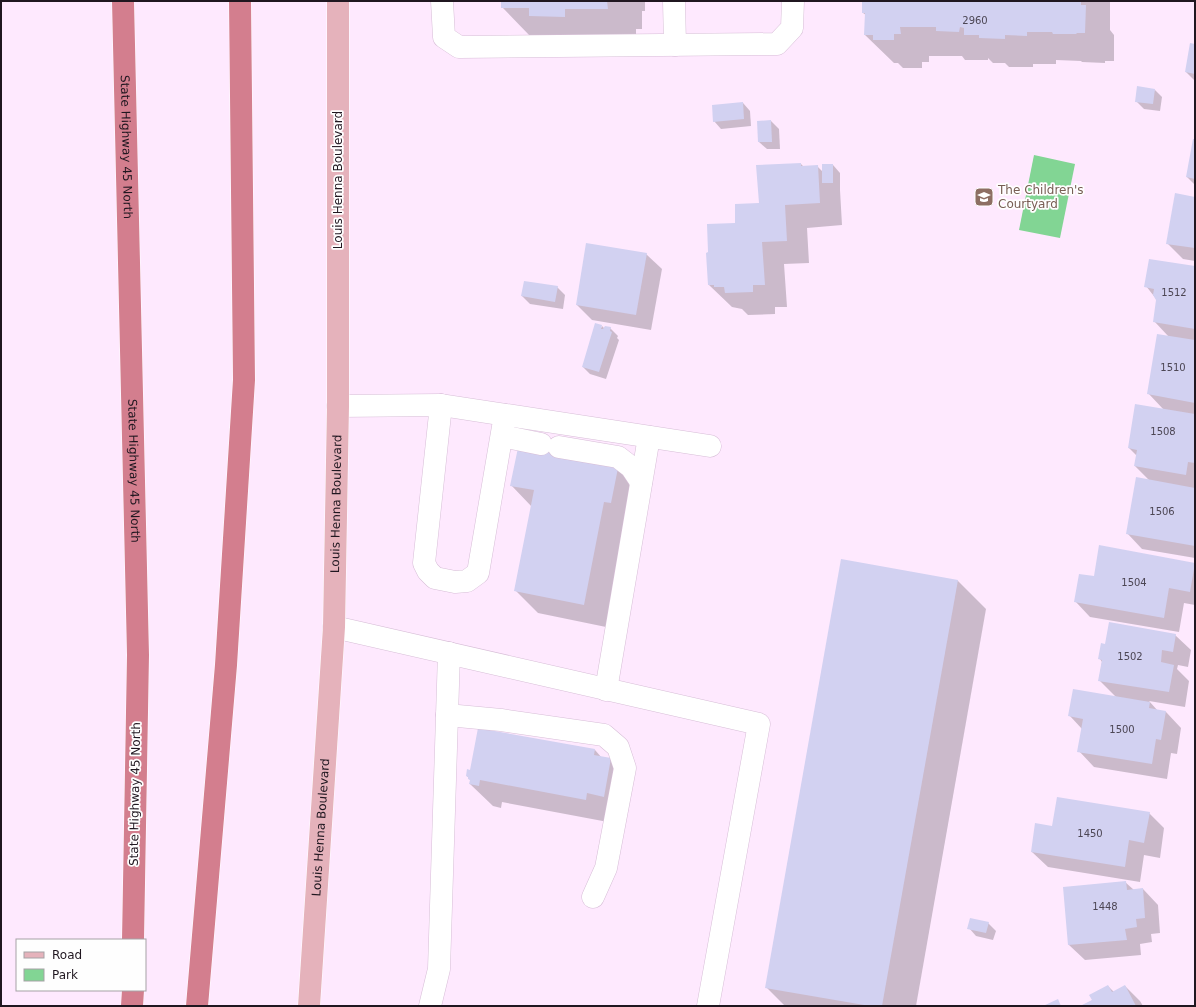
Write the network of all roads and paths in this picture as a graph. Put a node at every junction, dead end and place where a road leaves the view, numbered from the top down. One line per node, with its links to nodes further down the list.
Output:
1 (123, 1): 20 (highway, State Highway 45 North)
2 (240, 1): 23 (highway)
3 (338, 1): 9 (main road, Louis Henna Boulevard)
4 (442, 1): 7 (lane)
5 (674, 1): 7 (lane)
6 (793, 1): 7 (lane)
7 (675, 45)
8 (441, 405): 9 (lane); 10 (lane); 11 (lane)
9 (338, 406): 15 (main road, Louis Henna Boulevard)
10 (505, 415): 11 (lane); 12 (lane)
11 (502, 436): 14 (lane)
12 (649, 437): 13 (lane); 14 (lane)
13 (710, 446)
14 (641, 482): 17 (lane)
15 (334, 626): 16 (lane); 24 (main road, Louis Henna Boulevard)
16 (449, 654): 17 (lane); 18 (lane)
17 (606, 690): 26 (lane)
18 (447, 714): 19 (lane); 25 (lane)
19 (593, 897)
20 (133, 939)
21 (133, 991): 22 (highway)
22 (132, 1006)
23 (198, 1006)
24 (309, 1006)
25 (430, 1006)
26 (708, 1006)

